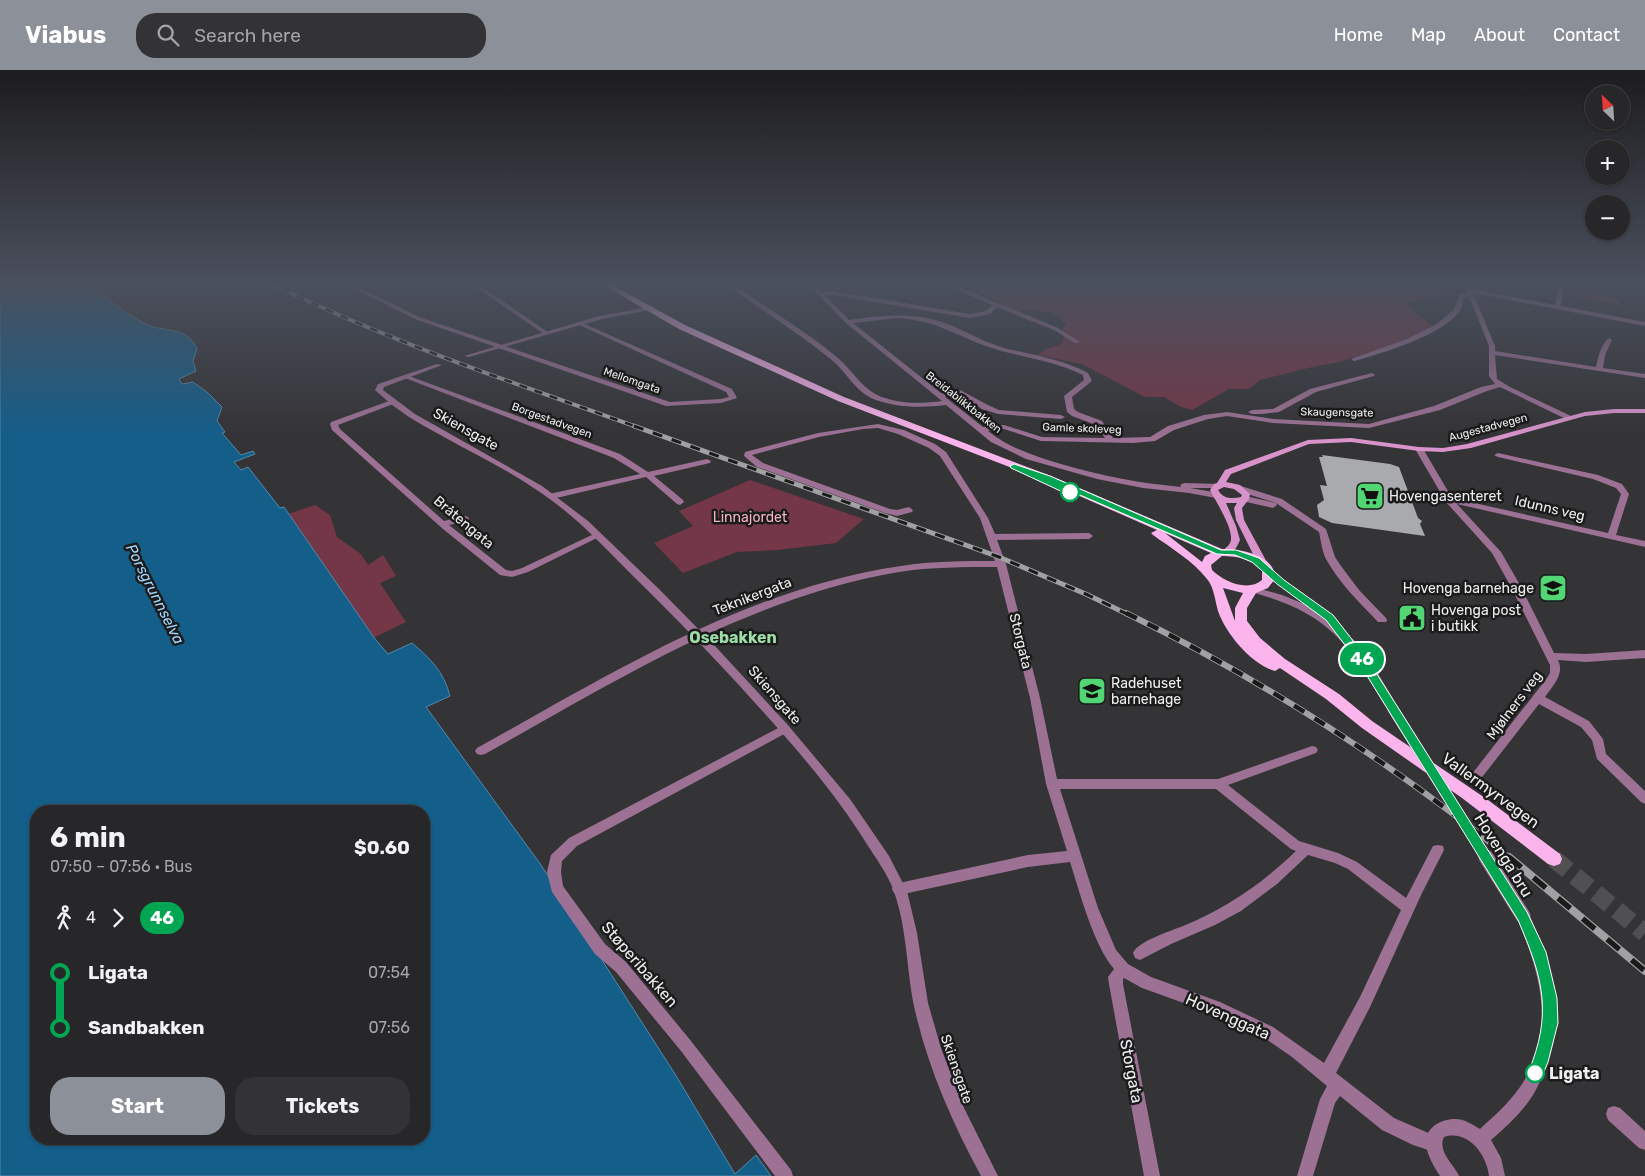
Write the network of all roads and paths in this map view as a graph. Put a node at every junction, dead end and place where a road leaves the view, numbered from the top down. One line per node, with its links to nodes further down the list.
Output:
1 (459, 334): 13 (street, Mellomgata)
2 (544, 334): 13 (street)
3 (602, 334): 13 (street, Mellomgata)
4 (697, 334): 37 (main road)
5 (799, 334): 25 (street)
6 (862, 334): 23 (street, Breidablikkbakken)
7 (963, 334): 32 (street)
8 (1063, 334): 12 (street)
9 (1424, 334): 16 (street)
10 (1488, 334): 14 (street)
11 (1609, 340): 18 (street)
12 (1077, 342)
13 (497, 348): 15 (street)
14 (1493, 353): 18 (street); 22 (street)
15 (467, 356)
16 (1354, 359)
17 (439, 365): 20 (street)
18 (1599, 369): 21 (street)
19 (1372, 375): 27 (street, Skaugensgate)
20 (407, 376): 24 (street); 38 (street, Borgestadvegen)
21 (1645, 376)
22 (1500, 385): 27 (street, Skaugensgate); 29 (street)
23 (938, 396): 25 (street, Breidablikkbakken); 28 (street)
24 (392, 403): 41 (street, Skiensgate); 48 (street, Bråtengata)
25 (946, 403): 31 (street, Breidablikkbakken)
26 (1645, 411): 29 (main road, Augestadvegen)
27 (1227, 414): 30 (street, Skaugensgate)
28 (1061, 418)
29 (1568, 418): 33 (main road, Augestadvegen)
30 (1182, 424): 32 (street, Gamle skoleveg)
31 (980, 430): 32 (street, Gamle skoleveg); 40 (street, Breidablikkbakken)
32 (1111, 441)
33 (1419, 449): 36 (main road, Augestadvegen); 43 (street, Mjølners veg)
34 (1498, 454): 51 (street)
35 (707, 461): 38 (street)
36 (1249, 464): 39 (main road); 40 (main road, Augestadvegen)
37 (1014, 466): 54 (main road); 57 (main road)
38 (648, 475): 41 (street); 44 (street, Borgestadvegen)
39 (1239, 488): 40 (main road); 42 (main road); 46 (street)
40 (1218, 491): 42 (main road); 54 (main road)
41 (552, 496): 49 (street, Skiensgate)
42 (1244, 499): 46 (street); 56 (main road)
43 (1449, 500): 51 (street, Idunns veg); 63 (street, Mjølners veg)
44 (680, 502)
45 (909, 510): 52 (street, Storgata)
46 (1291, 510): 59 (street)
47 (464, 519): 48 (street)
48 (443, 524): 49 (street, Bråtengata)
49 (597, 536): 61 (street, Skiensgate)
50 (1089, 536): 52 (street)
51 (1611, 536): 53 (street, Idunns veg)
52 (992, 537): 55 (street, Storgata)
53 (1645, 544)
54 (1223, 552): 56 (main road); 57 (main road)
55 (1001, 564): 61 (street, Teknikergata); 70 (street, Storgata)
56 (1266, 569): 58 (main road); 60 (street)
57 (1211, 576): 58 (main road); 65 (main road, Vallermyrvegen)
58 (1253, 590): 60 (street); 65 (main road, Vallermyrvegen)
59 (1382, 620)
60 (1340, 633): 84 (street, Hovenga bru, bridge)
61 (699, 634): 66 (street, Skiensgate); 68 (street, Teknikergata)
62 (1645, 654): 63 (street)
63 (1551, 656): 64 (street, Mjølners veg)
64 (1538, 698): 69 (street, Mjølners veg); 72 (street)
65 (1358, 717): 76 (main road, Vallermyrvegen)
66 (784, 729): 77 (street, Skiensgate); 87 (street, Støperibakken)
67 (1312, 750): 71 (street)
68 (481, 751)
69 (1479, 773)
70 (1052, 784): 71 (street); 75 (street, Storgata)
71 (1218, 784): 73 (street)
72 (1645, 799)
73 (1305, 850): 78 (street); 80 (street)
74 (1438, 850): 78 (street)
75 (1074, 856): 77 (street); 79 (street, Storgata)
76 (1554, 859)
77 (899, 889): 88 (street, Skiensgate)
78 (1408, 907): 82 (street)
79 (1091, 908): 81 (street, Hovenggata)
80 (1140, 953)
81 (1123, 969): 82 (street, Hovenggata); 89 (street, Storgata)
82 (1332, 1079): 86 (street, Hovenggata); 90 (street)
83 (1614, 1114): 85 (street)
84 (1480, 1140): 86 (street); 92 (street)
85 (1645, 1142)
86 (1434, 1144): 91 (street)
87 (785, 1176)
88 (990, 1176)
89 (1152, 1176)
90 (1306, 1176)
91 (1451, 1176)
92 (1497, 1176)

